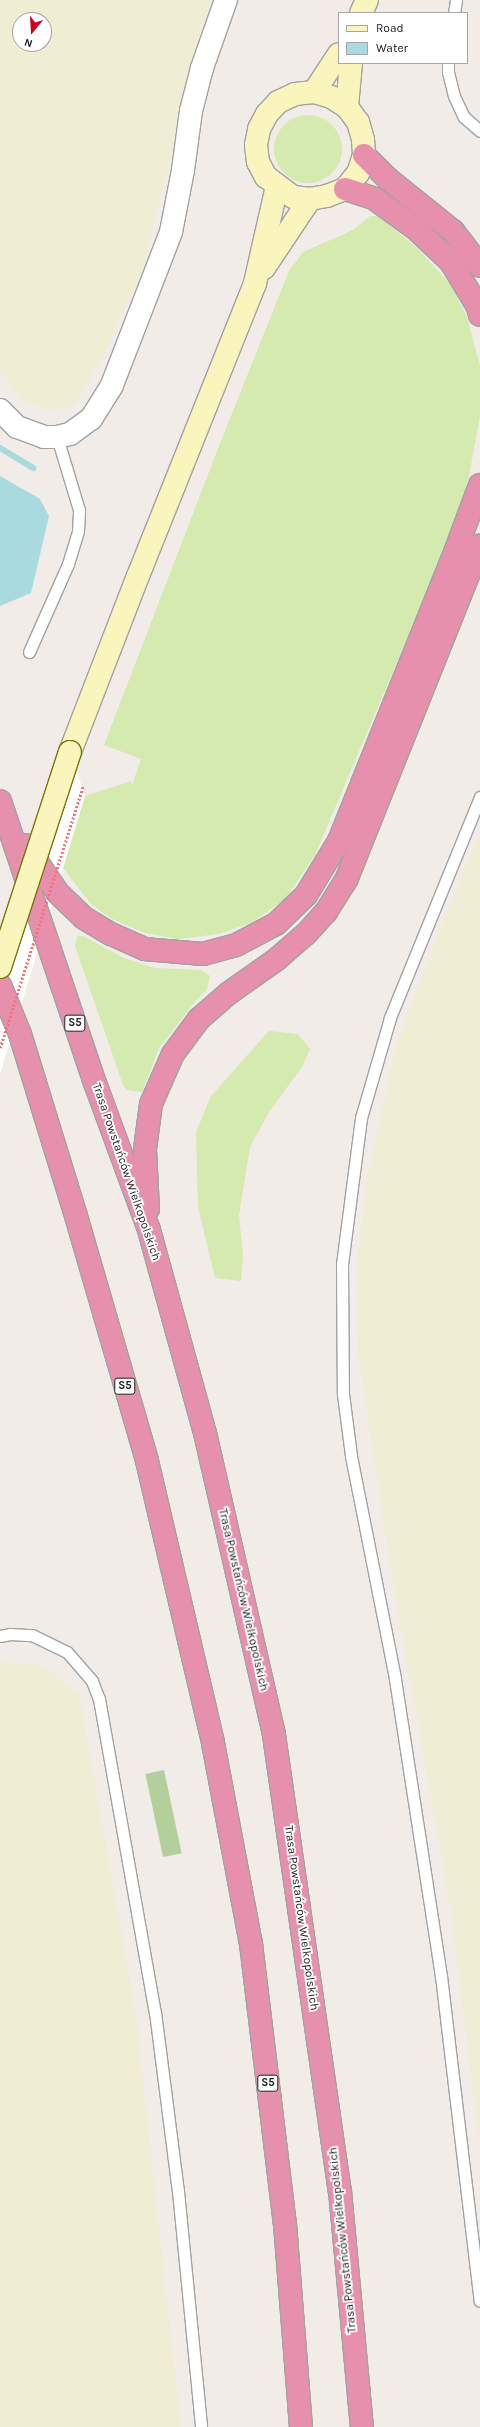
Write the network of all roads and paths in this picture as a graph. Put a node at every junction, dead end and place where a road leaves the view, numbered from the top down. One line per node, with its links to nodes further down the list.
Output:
1 (226, 0): 20 (street)
2 (367, 0): 4 (main road)
3 (456, 0): 5 (lane)
4 (361, 12)
5 (454, 12)
6 (338, 56): 9 (main road)
7 (351, 64): 10 (main road)
8 (448, 64): 11 (lane)
9 (314, 92): 10 (main road); 13 (main road)
10 (347, 107): 12 (main road)
11 (480, 131)
12 (364, 155): 14 (main road); 16 (highway)
13 (276, 186): 15 (main road); 17 (main road)
14 (345, 189): 15 (main road); 18 (highway)
15 (310, 199): 17 (main road)
16 (480, 266)
17 (255, 283): 27 (main road, bridge)
18 (480, 315)
19 (0, 410): 20 (street)
20 (57, 437): 23 (lane)
21 (480, 485): 26 (highway)
22 (480, 546): 32 (highway)
23 (29, 652)
24 (83, 786): 31 (path, bridge)
25 (480, 797): 34 (lane)
26 (3, 807): 32 (highway, Trasa Powstańców Wielkopolskich / S5)
27 (0, 968)
28 (0, 984): 30 (highway, S5)
29 (0, 999): 30 (highway)
30 (20, 1034): 36 (highway, S5)
31 (0, 1048)
32 (149, 1230): 37 (highway, Trasa Powstańców Wielkopolskich / S5)
33 (0, 1636): 35 (lane)
34 (480, 2301)
35 (201, 2427)
36 (301, 2427)
37 (362, 2427)

